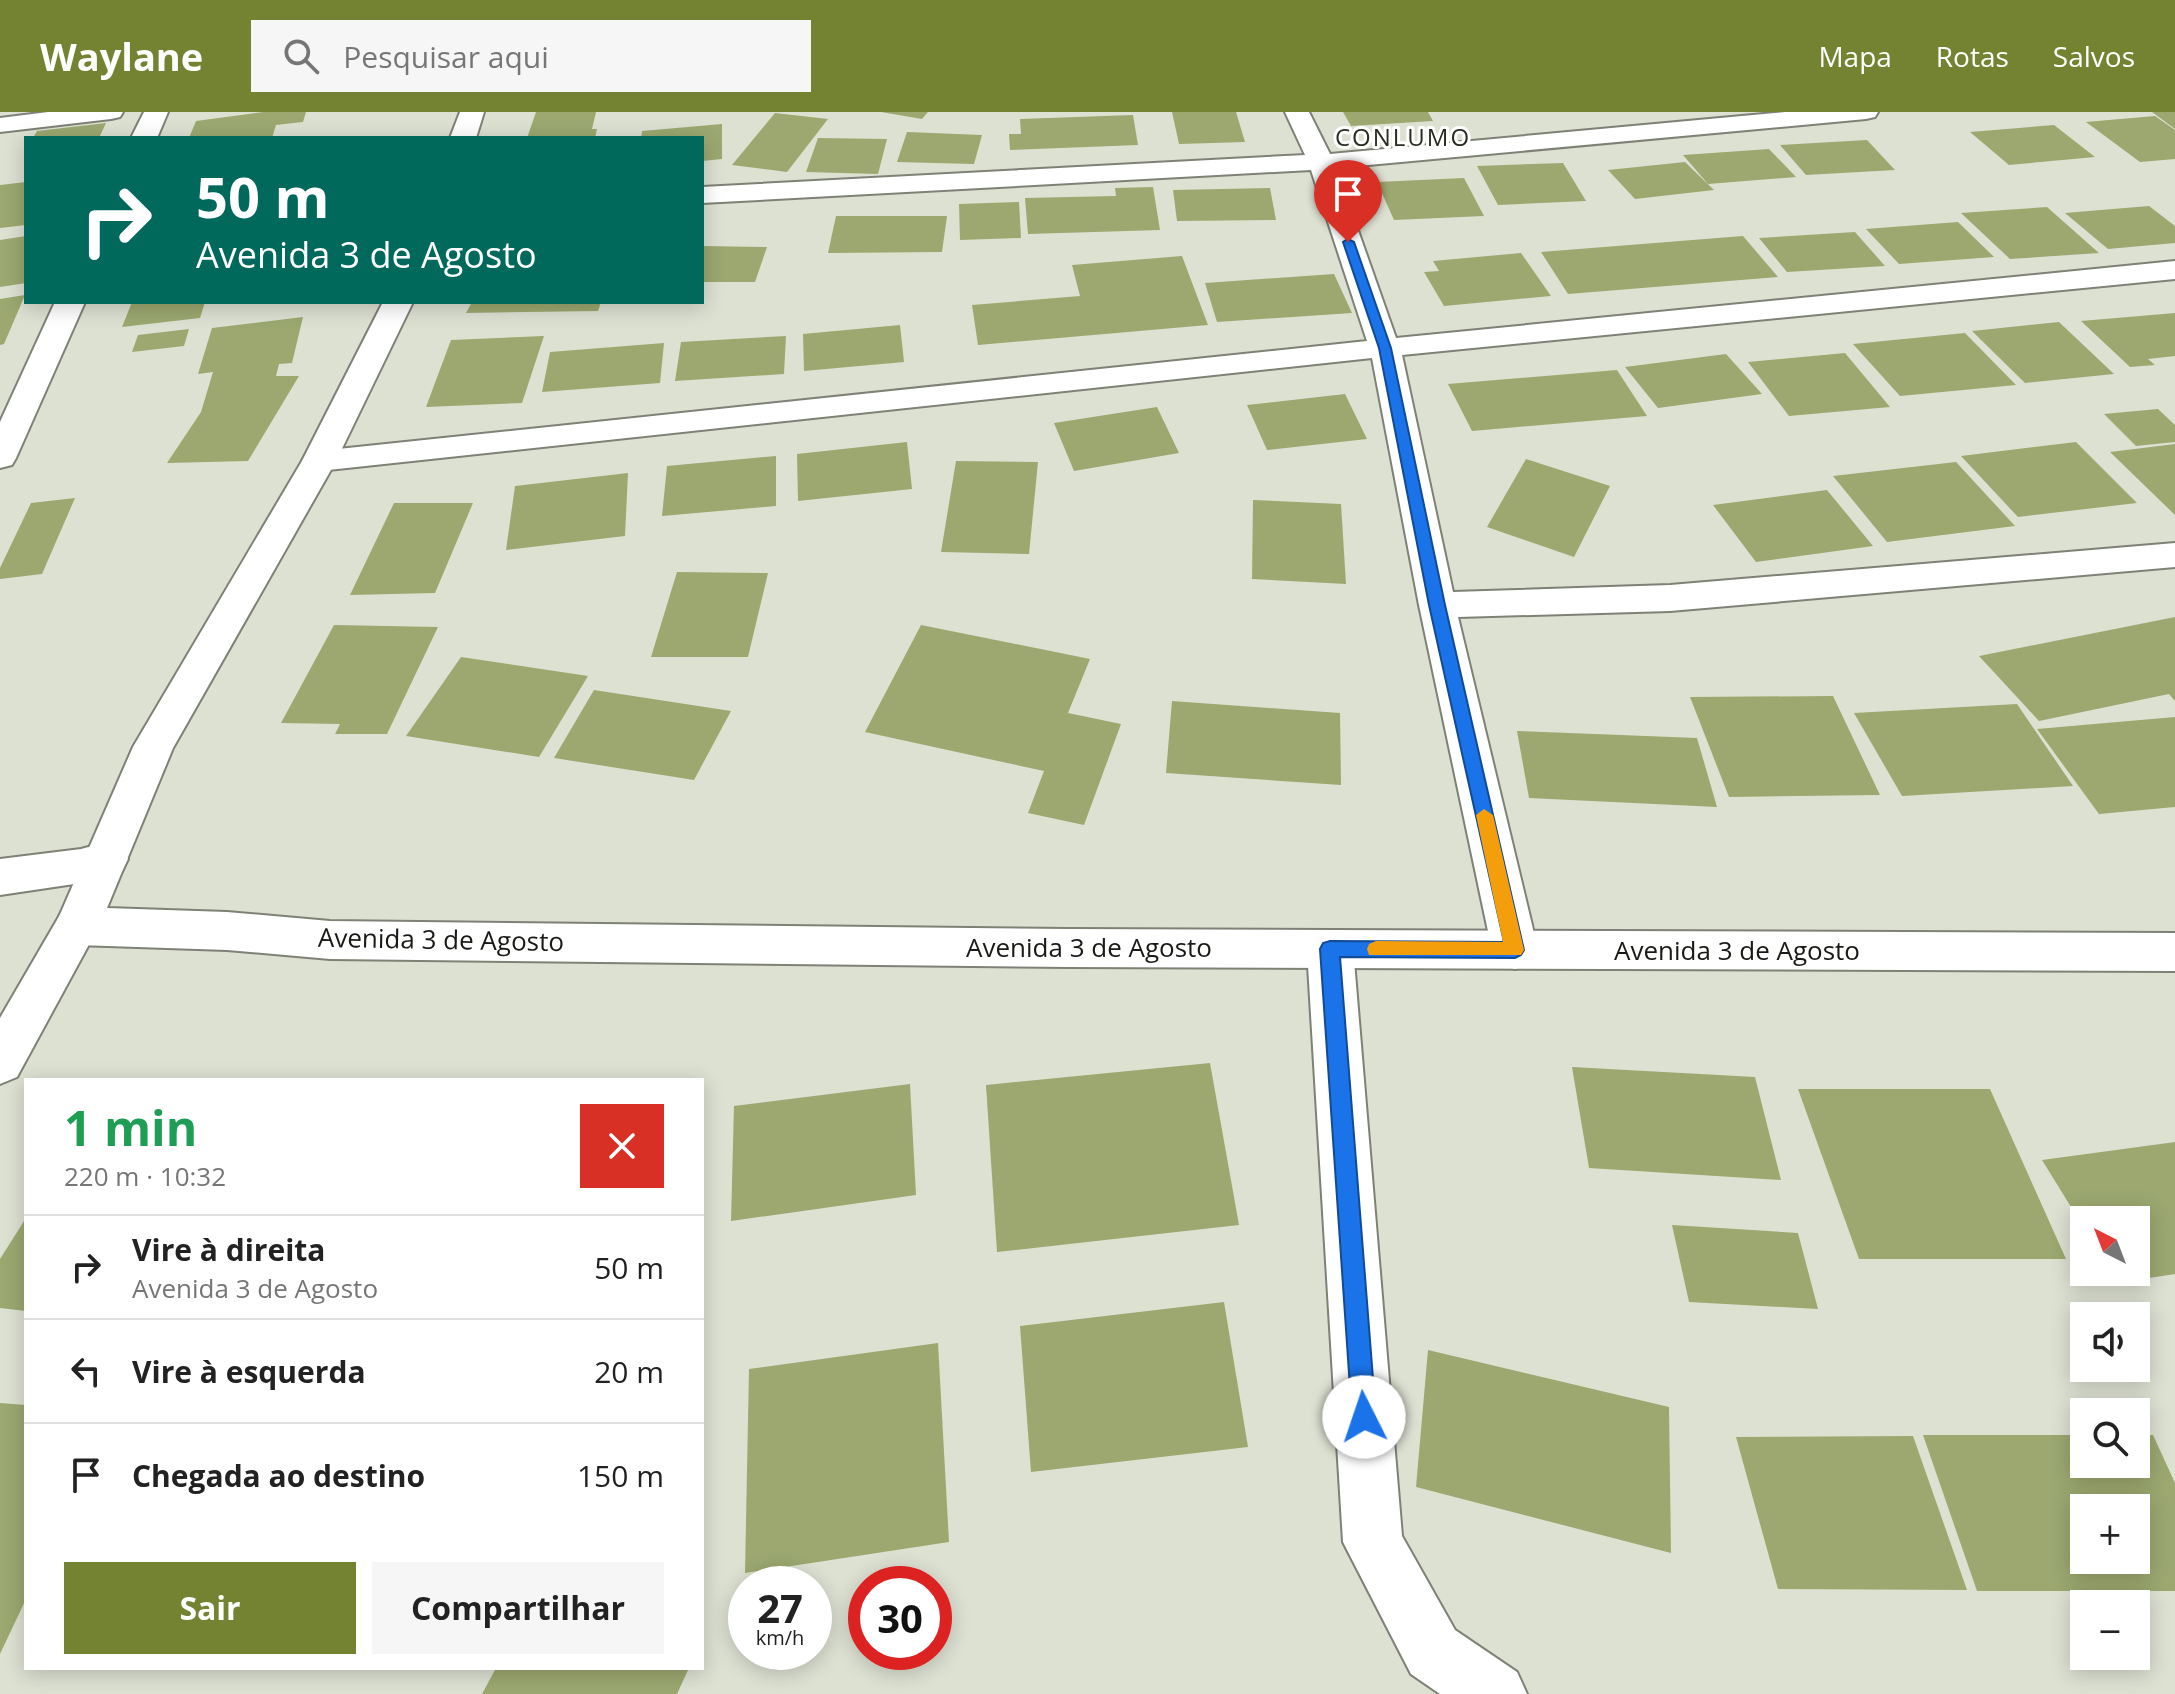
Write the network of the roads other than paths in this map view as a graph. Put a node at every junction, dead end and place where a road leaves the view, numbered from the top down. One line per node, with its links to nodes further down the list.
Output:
1 (111, 112): 6 (street)
2 (156, 112): 7 (street)
3 (472, 112): 8 (street)
4 (1297, 112): 9 (street)
5 (1866, 112): 9 (street)
6 (0, 125)
7 (145, 136)
8 (464, 136)
9 (1321, 162): 10 (street); 14 (street)
10 (704, 195)
11 (2175, 270): 14 (street)
12 (69, 304): 15 (street)
13 (397, 304): 16 (street)
14 (1385, 348): 16 (street); 18 (street)
15 (0, 458)
16 (319, 461): 19 (street)
17 (2175, 555): 18 (street)
18 (1437, 605): 23 (street)
19 (107, 859): 20 (street); 21 (street)
20 (0, 877)
21 (77, 926): 22 (street, Avenida 3 de Agosto); 25 (street)
22 (1330, 949): 23 (street, Avenida 3 de Agosto); 26 (street)
23 (1515, 950): 24 (street, Avenida 3 de Agosto)
24 (2175, 952)
25 (0, 1062)
26 (1495, 1694)

